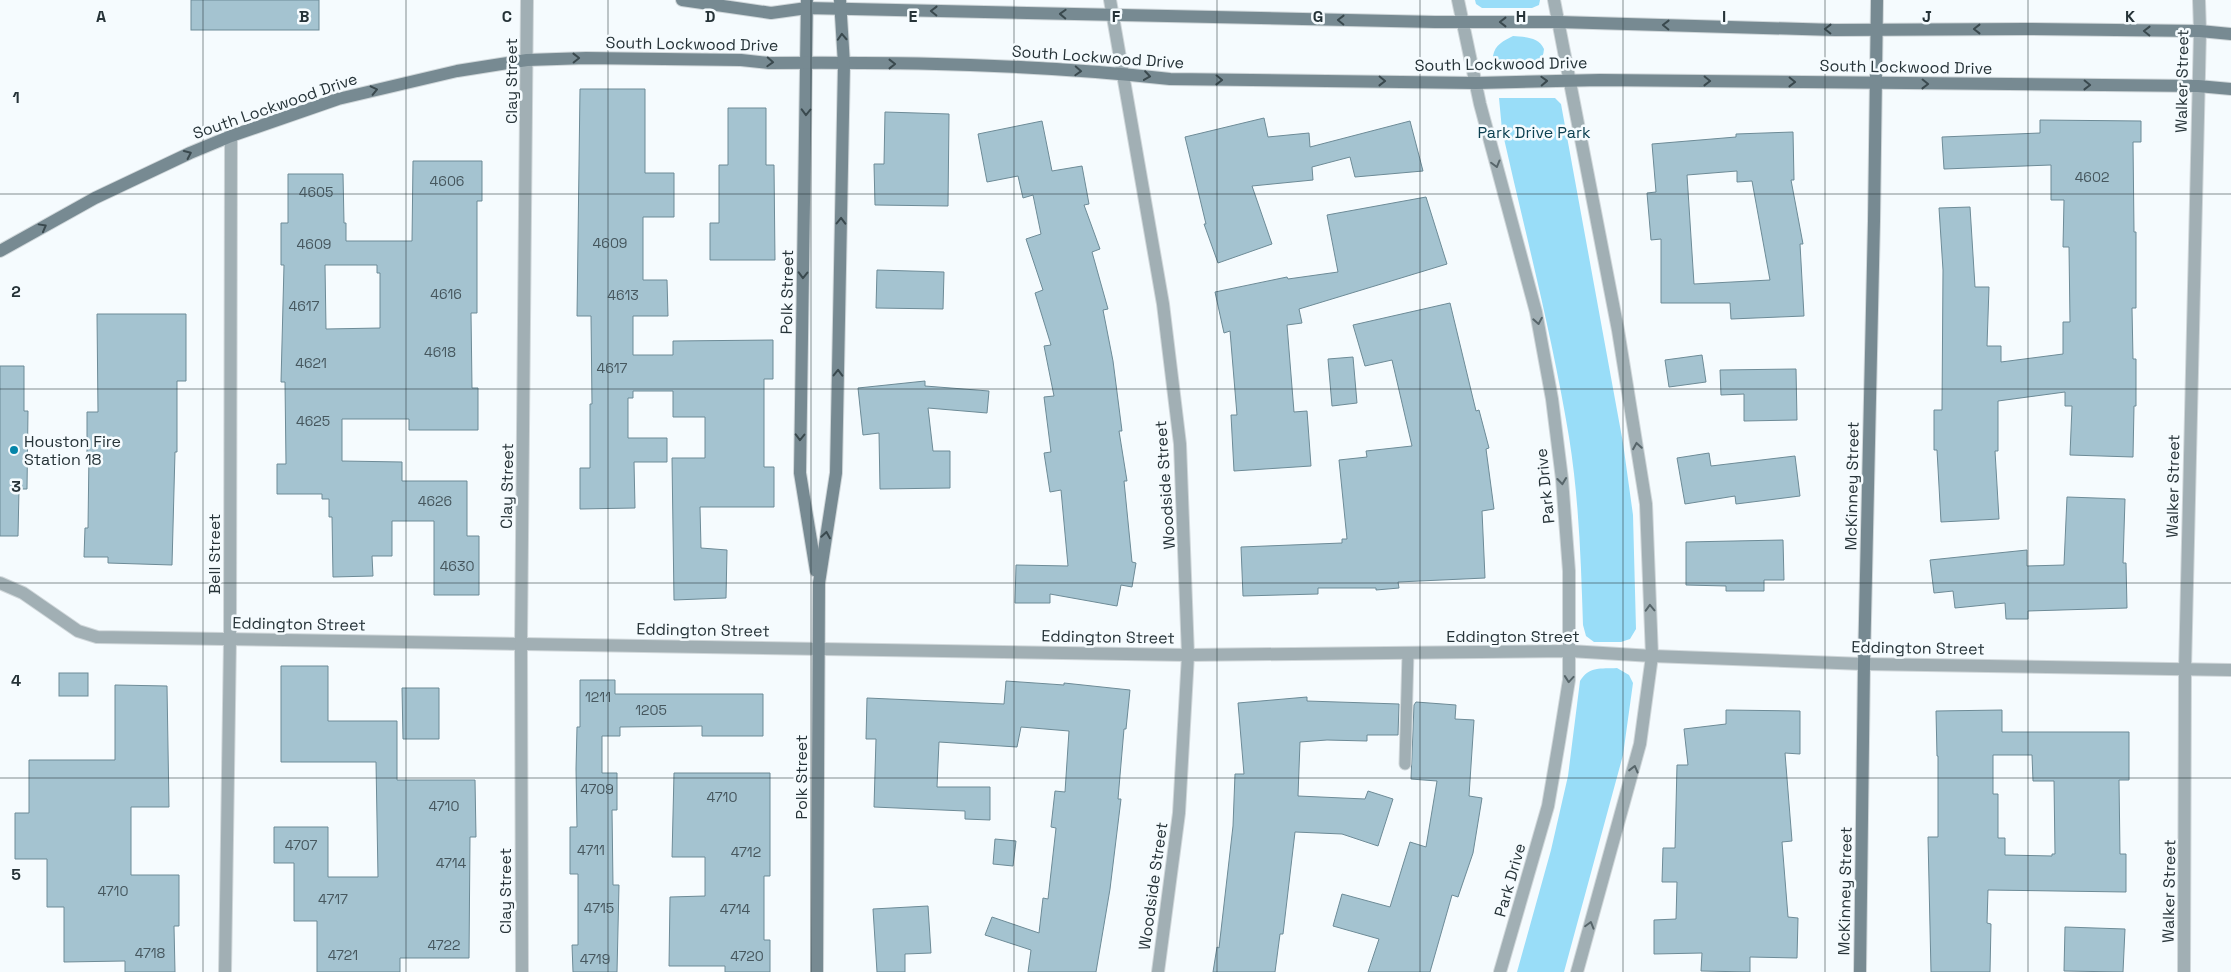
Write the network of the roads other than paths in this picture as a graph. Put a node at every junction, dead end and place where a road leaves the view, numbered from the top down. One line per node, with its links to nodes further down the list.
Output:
1 (527, 0): 16 (street, Clay Street)
2 (682, 0): 8 (main road)
3 (1110, 0): 10 (street, Woodside Street)
4 (1458, 0): 11 (street, Park Drive)
5 (1554, 0): 12 (street)
6 (1877, 0): 13 (main road, McKinney Street)
7 (2198, 0): 14 (street, Walker Street)
8 (807, 4): 9 (main road); 17 (main road, Polk Street)
9 (840, 5): 10 (main road, one-way to 9); 18 (main road, Polk Street, one-way to 9)
10 (1112, 16): 11 (main road, one-way to 10); 19 (street, Woodside Street)
11 (1464, 22): 12 (main road, one-way to 11); 21 (street, Park Drive)
12 (1559, 22): 13 (main road, one-way to 12); 20 (street)
13 (1877, 29): 14 (main road, one-way to 13); 22 (main road, McKinney Street)
14 (2200, 31): 15 (main road); 23 (street, Walker Street)
15 (2231, 34)
16 (527, 60): 17 (main road, South Lockwood Drive, one-way to 17); 25 (main road, South Lockwood Drive, one-way to 16); 30 (street, Clay Street)
17 (807, 63): 18 (main road, South Lockwood Drive); 28 (main road, Polk Street, one-way to 28)
18 (844, 64): 19 (main road, South Lockwood Drive, one-way to 19); 28 (main road, Polk Street, one-way to 18)
19 (1123, 73): 21 (main road, South Lockwood Drive, one-way to 21); 34 (street, Woodside Street)
20 (1570, 80): 21 (main road, South Lockwood Drive, one-way to 20); 22 (main road, South Lockwood Drive, one-way to 22); 35 (street, one-way to 20)
21 (1476, 82): 32 (street, Park Drive, one-way to 32)
22 (1876, 83): 23 (main road, South Lockwood Drive, one-way to 23); 36 (main road, McKinney Street)
23 (2198, 86): 24 (main road, South Lockwood Drive); 37 (street, Walker Street)
24 (2231, 89)
25 (231, 136): 26 (main road, South Lockwood Drive, one-way to 25); 29 (street, Bell Street)
26 (0, 251)
27 (0, 583): 29 (street, Eddington Street)
28 (818, 583): 31 (main road, Polk Street)
29 (230, 639): 30 (street, Eddington Street); 40 (street, Bell Street)
30 (521, 644): 31 (street, Eddington Street); 41 (street, Clay Street)
31 (817, 648): 34 (street, Eddington Street); 42 (main road, Polk Street)
32 (1570, 651): 33 (street, Eddington Street); 35 (street, Eddington Street); 44 (street, Park Drive, one-way to 44)
33 (1408, 652): 34 (street, Eddington Street); 39 (lane)
34 (1188, 655): 43 (street, Woodside Street)
35 (1652, 656): 36 (street, Eddington Street); 45 (street, one-way to 35)
36 (1864, 664): 37 (street, Eddington Street); 46 (main road, McKinney Street)
37 (2185, 670): 38 (street, Eddington Street); 47 (street, Walker Street)
38 (2231, 670)
39 (1405, 764)
40 (225, 972)
41 (522, 972)
42 (817, 972)
43 (1158, 972)
44 (1500, 972)
45 (1577, 972)
46 (1860, 972)
47 (2184, 972)

